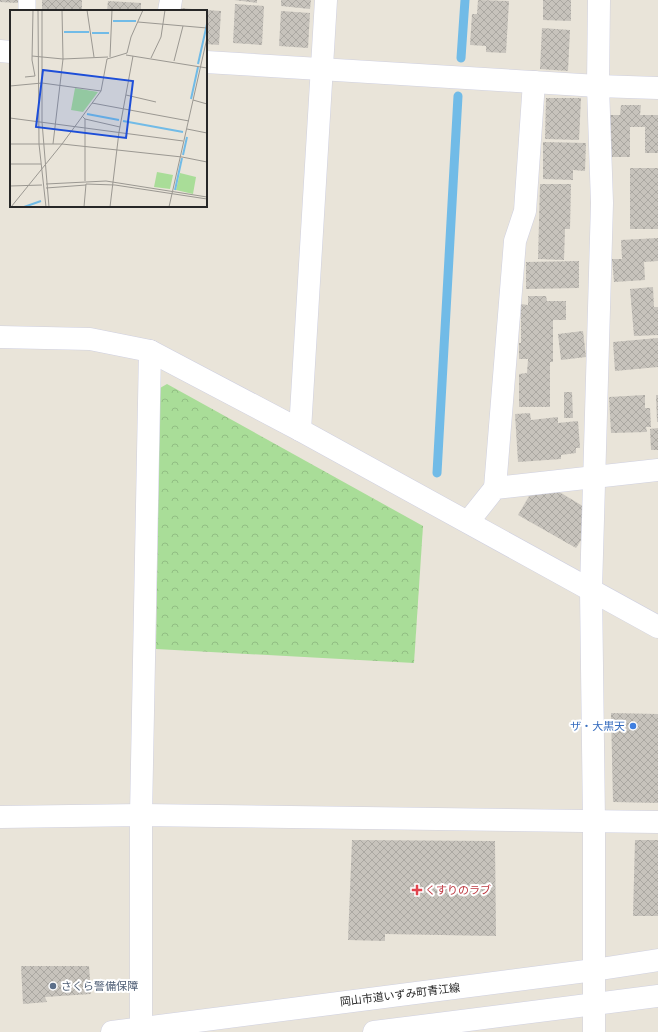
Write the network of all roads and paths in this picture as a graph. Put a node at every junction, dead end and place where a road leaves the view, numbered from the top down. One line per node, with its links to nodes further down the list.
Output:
1 (170, 0): 4 (street)
2 (326, 0): 8 (street)
3 (599, 0): 10 (street)
4 (169, 10)
5 (0, 51): 6 (street)
6 (10, 52)
7 (207, 62): 8 (street)
8 (323, 69): 9 (street); 14 (street)
9 (534, 82): 10 (street); 17 (street)
10 (598, 86): 11 (street); 16 (street)
11 (658, 88)
12 (0, 337): 13 (street)
13 (150, 351): 14 (street); 21 (street)
14 (300, 430): 18 (street)
15 (658, 470): 16 (street)
16 (595, 477): 17 (street); 19 (street)
17 (495, 488): 18 (street)
18 (468, 522): 19 (street)
19 (591, 589): 20 (street); 23 (street)
20 (658, 627)
21 (141, 815): 22 (street); 23 (street); 29 (street)
22 (0, 816)
23 (594, 822): 24 (street); 26 (street)
24 (658, 822)
25 (658, 960): 26 (street, 岡山市道いずみ町青江線)
26 (594, 970): 28 (street); 29 (street, 岡山市道いずみ町青江線)
27 (658, 996): 28 (street)
28 (594, 1003): 31 (street); 32 (street)
29 (141, 1030): 30 (street, 岡山市道いずみ町青江線)
30 (112, 1032)
31 (374, 1032)
32 (594, 1032)

